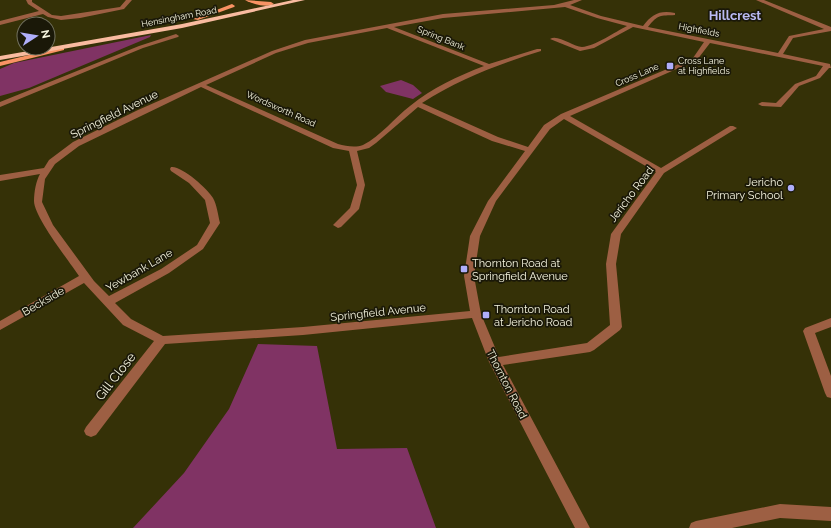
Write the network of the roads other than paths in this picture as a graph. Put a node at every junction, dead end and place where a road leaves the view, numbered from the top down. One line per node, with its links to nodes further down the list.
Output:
1 (29, 0): 13 (street)
2 (129, 0): 13 (street)
3 (237, 0): 11 (main road)
4 (248, 0): 9 (main road)
5 (294, 0): 9 (highway)
6 (302, 0): 12 (highway, Hensingham Road)
7 (579, 0): 10 (street, Springfield Avenue)
8 (759, 0): 20 (street)
9 (271, 4): 11 (highway)
10 (565, 5): 17 (street, Highfields); 18 (street, Springfield Avenue)
11 (234, 9): 12 (main road); 15 (main road); 25 (highway)
12 (254, 11): 15 (highway, Hensingham Road)
13 (44, 12): 16 (street)
14 (673, 14): 19 (street)
15 (228, 17): 24 (highway, Hensingham Road)
16 (0, 23)
17 (632, 25): 19 (street, Highfields); 22 (street)
18 (387, 26): 32 (street, Spring Bank); 34 (street, Springfield Avenue)
19 (644, 28): 23 (street, Highfields)
20 (831, 29): 29 (street)
21 (176, 36): 35 (street, Hensingham Road)
22 (553, 39)
23 (708, 41): 29 (street, Highfields); 42 (street, Cross Lane)
24 (83, 44): 30 (highway, Hensingham Road); 31 (main road)
25 (56, 45)
26 (16, 50): 28 (highway)
27 (539, 50): 32 (street)
28 (0, 53)
29 (780, 55): 33 (street, Highfields)
30 (0, 58)
31 (0, 64)
32 (488, 66): 37 (street)
33 (830, 66): 40 (street)
34 (201, 85): 44 (street, Wordsworth Road); 46 (street, Springfield Avenue)
35 (16, 100): 36 (street); 39 (street, Hensingham Road)
36 (0, 101)
37 (418, 104): 44 (street); 45 (street)
38 (762, 104): 40 (street)
39 (0, 105)
40 (778, 105): 41 (street)
41 (784, 111)
42 (564, 116): 45 (street, Thornton Road); 48 (street)
43 (733, 128): 48 (street, Jericho Road)
44 (353, 149): 50 (street)
45 (531, 150): 53 (street, Thornton Road)
46 (47, 170): 49 (street); 51 (street, Springfield Avenue)
47 (174, 170): 52 (street, Yewbank Lane)
48 (662, 171): 57 (street, Jericho Road)
49 (0, 178)
50 (338, 225)
51 (85, 277): 52 (street, Springfield Avenue); 55 (street, Beckside)
52 (107, 302): 56 (street, Springfield Avenue)
53 (476, 314): 56 (street, Springfield Avenue); 57 (street, Thornton Road)
54 (831, 322): 58 (street)
55 (0, 326)
56 (162, 340): 59 (street, Gill Close)
57 (494, 362): 61 (street, Thornton Road)
58 (831, 393)
59 (91, 431)
60 (831, 514): 62 (street)
61 (583, 528)
62 (696, 528)

